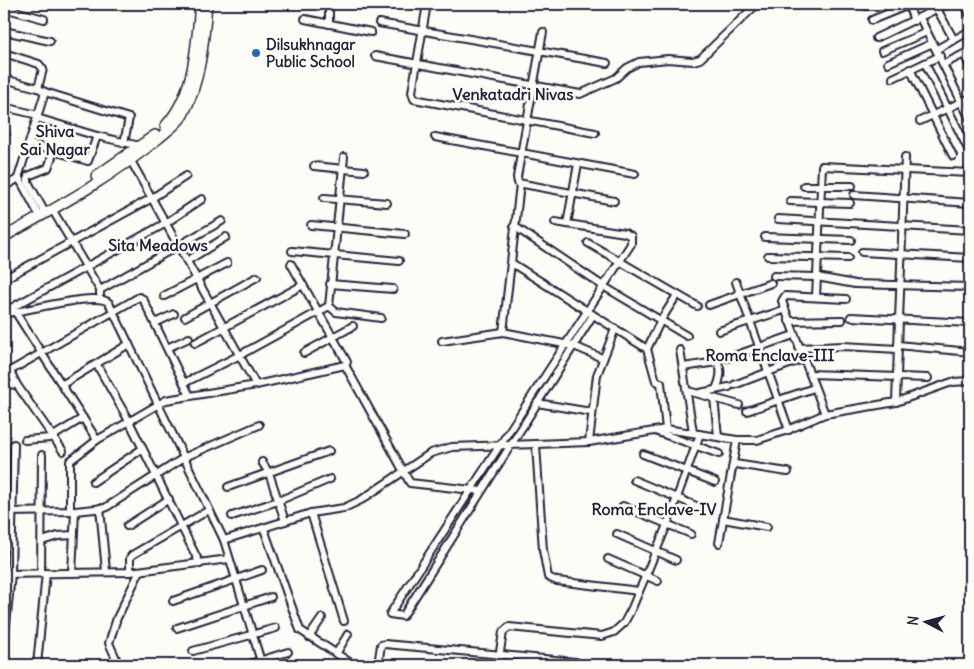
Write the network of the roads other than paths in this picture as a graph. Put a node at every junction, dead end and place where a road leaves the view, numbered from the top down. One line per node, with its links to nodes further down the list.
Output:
1 (200, 4): 62 (main road)
2 (206, 4): 69 (main road)
3 (329, 4): 19 (street)
4 (427, 4): 22 (street)
5 (757, 4): 45 (street)
6 (863, 4): 7 (street)
7 (871, 4)
8 (909, 4): 16 (street); 17 (street)
9 (947, 4): 12 (street)
10 (965, 4): 13 (street)
11 (4, 8): 14 (street)
12 (937, 9): 17 (street); 27 (street)
13 (970, 15)
14 (44, 19)
15 (305, 19): 19 (street)
16 (872, 20)
17 (917, 20): 25 (street); 26 (street)
18 (379, 23): 22 (street)
19 (329, 24): 23 (street)
20 (970, 30): 27 (street)
21 (4, 31): 28 (street)
22 (422, 31): 30 (street); 36 (street)
23 (370, 32)
24 (543, 32): 30 (street)
25 (927, 32): 29 (street); 32 (street)
26 (876, 38)
27 (954, 40): 29 (street)
28 (50, 41)
29 (936, 49): 38 (street); 39 (street); 40 (street)
30 (539, 50): 37 (street); 45 (street)
31 (970, 50): 34 (street)
32 (882, 51)
33 (4, 53): 46 (street)
34 (964, 54): 40 (street); 41 (street)
35 (376, 56): 36 (street)
36 (417, 63): 45 (street); 55 (street)
37 (607, 63)
38 (925, 63): 42 (street); 51 (street)
39 (888, 64)
40 (944, 64): 49 (street)
41 (970, 67)
42 (910, 69): 43 (street); 52 (street)
43 (893, 78)
44 (4, 79): 46 (street)
45 (532, 85): 55 (street)
46 (38, 88): 47 (street)
47 (45, 92): 53 (street); 61 (street)
48 (970, 98): 49 (street)
49 (962, 102): 51 (street); 54 (street)
50 (4, 107): 53 (street)
51 (948, 109): 52 (street); 64 (street)
52 (933, 115): 56 (street); 66 (street)
53 (38, 117): 58 (street); 60 (street)
54 (970, 119)
55 (526, 121): 57 (street); 65 (street)
56 (920, 122)
57 (595, 132)
58 (97, 136): 61 (street); 63 (street)
59 (436, 137): 65 (street)
60 (30, 144): 63 (street); 78 (street)
61 (124, 144): 62 (street)
62 (140, 146): 84 (main road)
63 (54, 150): 98 (street)
64 (970, 153)
65 (522, 154): 70 (street); 79 (street)
66 (953, 156)
67 (344, 157): 72 (street)
68 (905, 157): 74 (street)
69 (131, 161): 84 (main road); 87 (street)
70 (578, 164): 76 (street); 85 (street)
71 (314, 166): 72 (street)
72 (342, 169): 73 (street); 90 (street)
73 (364, 171)
74 (905, 171): 75 (street); 81 (street); 91 (street)
75 (970, 173)
76 (635, 174)
77 (186, 176): 87 (street)
78 (18, 178): 83 (street); 98 (street)
79 (520, 184): 85 (street); 107 (street)
80 (804, 186): 81 (street)
81 (821, 186): 82 (street); 94 (street)
82 (852, 186)
83 (4, 187)
84 (84, 187): 98 (main road)
85 (573, 194): 92 (street); 105 (street)
86 (854, 195): 91 (street)
87 (152, 198): 103 (street); 117 (street)
88 (324, 198): 90 (street)
89 (202, 199): 103 (street)
90 (340, 199): 95 (street); 108 (street)
91 (903, 199): 96 (street); 106 (street)
92 (614, 201)
93 (790, 201): 94 (street)
94 (820, 202): 97 (street); 100 (street)
95 (387, 203)
96 (970, 203)
97 (850, 204)
98 (44, 210): 110 (main road); 112 (main road); 117 (street)
99 (778, 219): 100 (street)
100 (819, 221): 106 (street); 115 (street)
101 (222, 222): 119 (street)
102 (555, 222): 105 (street)
103 (166, 223): 119 (street); 134 (street)
104 (311, 224): 108 (street)
105 (567, 224): 132 (street)
106 (902, 225): 109 (street); 123 (street)
107 (514, 226): 131 (street); 145 (street)
108 (336, 228): 111 (street); 122 (street)
109 (970, 230)
110 (4, 231)
111 (405, 234)
112 (4, 237)
113 (226, 237): 128 (street)
114 (765, 237): 115 (street)
115 (818, 239): 116 (street); 125 (street)
116 (851, 240)
117 (72, 242): 134 (street); 138 (street)
118 (588, 243): 132 (street)
119 (178, 247): 128 (street); 148 (street)
120 (292, 251): 122 (street)
121 (862, 252): 123 (street)
122 (334, 255): 129 (street); 142 (street)
123 (900, 255): 127 (street); 143 (street)
124 (768, 256): 125 (street)
125 (818, 258): 126 (street); 137 (street)
126 (848, 258)
127 (970, 258)
128 (187, 261): 139 (street)
129 (399, 261)
130 (227, 262): 139 (street)
131 (510, 262): 160 (street); 181 (street)
132 (620, 262): 145 (street); 149 (street)
133 (291, 264): 144 (street)
134 (86, 266): 148 (street); 163 (street)
135 (774, 276): 137 (street)
136 (257, 277): 155 (street)
137 (817, 277): 143 (street); 152 (street)
138 (4, 279)
139 (198, 279): 151 (street); 155 (street)
140 (736, 282): 150 (street)
141 (771, 283): 150 (street)
142 (330, 284): 147 (street); 157 (street)
143 (900, 284): 146 (street); 173 (street)
144 (303, 285): 162 (street); 178 (street)
145 (603, 286): 160 (street); 170 (street)
146 (970, 287)
147 (393, 289)
148 (100, 290): 153 (street)
149 (677, 295): 158 (street); 170 (street)
150 (740, 295): 156 (street); 171 (street)
151 (164, 296)
152 (816, 297): 154 (street); 174 (street)
153 (99, 298): 159 (street); 164 (street)
154 (846, 299)
155 (211, 304): 167 (street); 178 (street)
156 (708, 305)
157 (329, 306): 162 (street); 169 (street)
158 (697, 306)
159 (114, 311): 175 (street); 188 (street); 197 (street)
160 (586, 311): 166 (street); 189 (street)
161 (781, 311): 171 (street)
162 (318, 312): 184 (street); 200 (street)
163 (4, 313): 164 (street)
164 (16, 313): 197 (street)
165 (174, 314): 175 (street)
166 (593, 315): 179 (street); 190 (street)
167 (185, 317)
168 (851, 317): 173 (street)
169 (381, 318)
170 (661, 320): 182 (street); 195 (street)
171 (750, 320): 180 (street); 191 (street)
172 (842, 320): 174 (street)
173 (899, 320): 176 (street); 192 (street)
174 (789, 321): 194 (street)
175 (155, 323): 193 (street)
176 (970, 323)
177 (354, 326): 184 (street)
178 (225, 328): 187 (street); 200 (street)
179 (615, 329): 195 (street); 201 (street)
180 (719, 331)
181 (502, 332): 186 (street); 189 (street)
182 (687, 336)
183 (792, 336): 191 (street)
184 (332, 337): 199 (street); 205 (street)
185 (190, 338): 193 (street)
186 (442, 341)
187 (195, 343)
188 (129, 344): 204 (street); 227 (street)
189 (564, 344): 190 (street); 248 (street)
190 (574, 346): 201 (street); 226 (street)
191 (760, 347): 202 (street); 208 (street)
192 (898, 347): 194 (street); 198 (street); 210 (street)
193 (167, 348): 213 (street)
194 (799, 348): 209 (street)
195 (647, 349): 235 (street)
196 (680, 350): 206 (street)
197 (42, 352): 207 (street); 215 (street)
198 (970, 352)
199 (304, 353)
200 (240, 355): 213 (street); 217 (street)
201 (602, 358): 230 (street)
202 (728, 358)
203 (800, 360): 208 (street)
204 (97, 365): 215 (street); 233 (street)
205 (345, 365): 217 (street); 259 (street)
206 (683, 367): 219 (street); 220 (street)
207 (7, 370): 216 (street)
208 (768, 373): 219 (street); 224 (street)
209 (810, 374): 210 (street); 231 (street)
210 (896, 377): 211 (street); 225 (street)
211 (928, 378)
212 (970, 381): 225 (street)
213 (184, 383): 222 (street)
214 (4, 384): 216 (street)
215 (63, 384): 232 (street)
216 (17, 385): 240 (street)
217 (256, 385): 222 (street)
218 (811, 388): 224 (street)
219 (716, 390): 221 (street)
220 (688, 391): 221 (street); 238 (street)
221 (698, 393): 223 (street)
222 (190, 396): 227 (street)
223 (714, 398): 228 (street); 239 (street)
224 (778, 401): 229 (street); 236 (street)
225 (896, 402): 231 (street)
226 (537, 403): 230 (street); 247 (street)
227 (159, 404): 233 (street); 256 (street)
228 (739, 405)
229 (747, 411)
230 (592, 412): 244 (street)
231 (825, 414): 236 (street)
232 (83, 418): 240 (street); 242 (street)
233 (129, 421): 242 (street); 250 (street)
234 (259, 425): 256 (street)
235 (666, 429): 237 (street); 238 (street)
236 (789, 430): 243 (street)
237 (655, 431): 244 (street); 249 (street)
238 (696, 433): 239 (street); 249 (street)
239 (718, 436): 243 (street)
240 (53, 437): 241 (street); 251 (street)
241 (25, 440)
242 (97, 440): 279 (street)
243 (737, 440): 258 (street)
244 (589, 442): 246 (street)
245 (14, 444): 278 (street)
246 (536, 444): 247 (street); 312 (street)
247 (510, 445): 248 (street); 270 (street)
248 (499, 446): 259 (street); 269 (street)
249 (695, 446): 254 (street); 260 (street)
250 (142, 449): 263 (street); 266 (street)
251 (63, 451)
252 (329, 451): 262 (street)
253 (643, 454): 260 (street)
254 (719, 454)
255 (42, 455): 281 (street)
256 (185, 457): 263 (street); 276 (street)
257 (262, 462): 262 (street)
258 (735, 464): 261 (street); 284 (street)
259 (404, 471): 269 (street); 282 (street)
260 (686, 472): 267 (street); 271 (street)
261 (788, 472)
262 (269, 473): 268 (street); 273 (street)
263 (154, 475): 272 (street); 275 (street)
264 (330, 479): 273 (street)
265 (634, 480): 271 (street)
266 (93, 482)
267 (715, 482)
268 (228, 487)
269 (470, 490): 270 (street); 270 (street)
270 (482, 491)
271 (676, 498): 277 (street); 286 (street)
272 (169, 499): 287 (street); 288 (street)
273 (278, 501): 283 (street); 285 (street)
274 (623, 506): 286 (street)
275 (100, 508): 279 (street); 303 (street)
276 (209, 510): 288 (street); 294 (street)
277 (706, 510)
278 (13, 511): 280 (street); 281 (street); 308 (street)
279 (72, 511): 281 (street); 293 (street)
280 (4, 512)
281 (43, 512): 295 (street)
282 (311, 514): 285 (street); 317 (street)
283 (232, 516)
284 (723, 519): 289 (street); 296 (street)
285 (285, 521): 290 (street)
286 (667, 525): 292 (street); 297 (street)
287 (126, 526)
288 (180, 527): 301 (street); 305 (street)
289 (767, 527)
290 (264, 529): 294 (street); 322 (street)
291 (617, 534): 297 (street)
292 (691, 534)
293 (73, 536): 295 (street); 307 (street)
294 (224, 540): 298 (street)
295 (42, 541): 306 (street)
296 (719, 543)
297 (656, 551): 300 (street); 309 (street)
298 (229, 558): 301 (street); 310 (street)
299 (608, 559): 309 (street)
300 (676, 560)
301 (200, 564): 304 (street)
302 (262, 570): 310 (street)
303 (106, 571): 305 (street); 307 (street)
304 (140, 571): 305 (street); 331 (street)
305 (130, 572)
306 (43, 573): 307 (street); 308 (street); 330 (street)
307 (72, 573)
308 (7, 574): 323 (street)
309 (646, 575): 311 (street); 312 (street)
310 (236, 580): 314 (street); 315 (street)
311 (658, 581)
312 (639, 591): 327 (street)
313 (270, 597): 315 (street)
314 (173, 601)
315 (244, 606): 318 (street); 320 (street)
316 (322, 618): 322 (street)
317 (344, 621)
318 (178, 628)
319 (276, 628): 320 (street)
320 (252, 634): 324 (street); 329 (street)
321 (348, 634): 326 (street)
322 (309, 637): 326 (street)
323 (4, 645)
324 (193, 651)
325 (288, 652): 329 (street)
326 (336, 654): 333 (street)
327 (500, 654): 328 (street); 334 (street); 335 (street)
328 (576, 662)
329 (262, 663): 332 (street)
330 (37, 665)
331 (119, 665)
332 (246, 665)
333 (354, 665)
334 (378, 665)
335 (498, 665)

